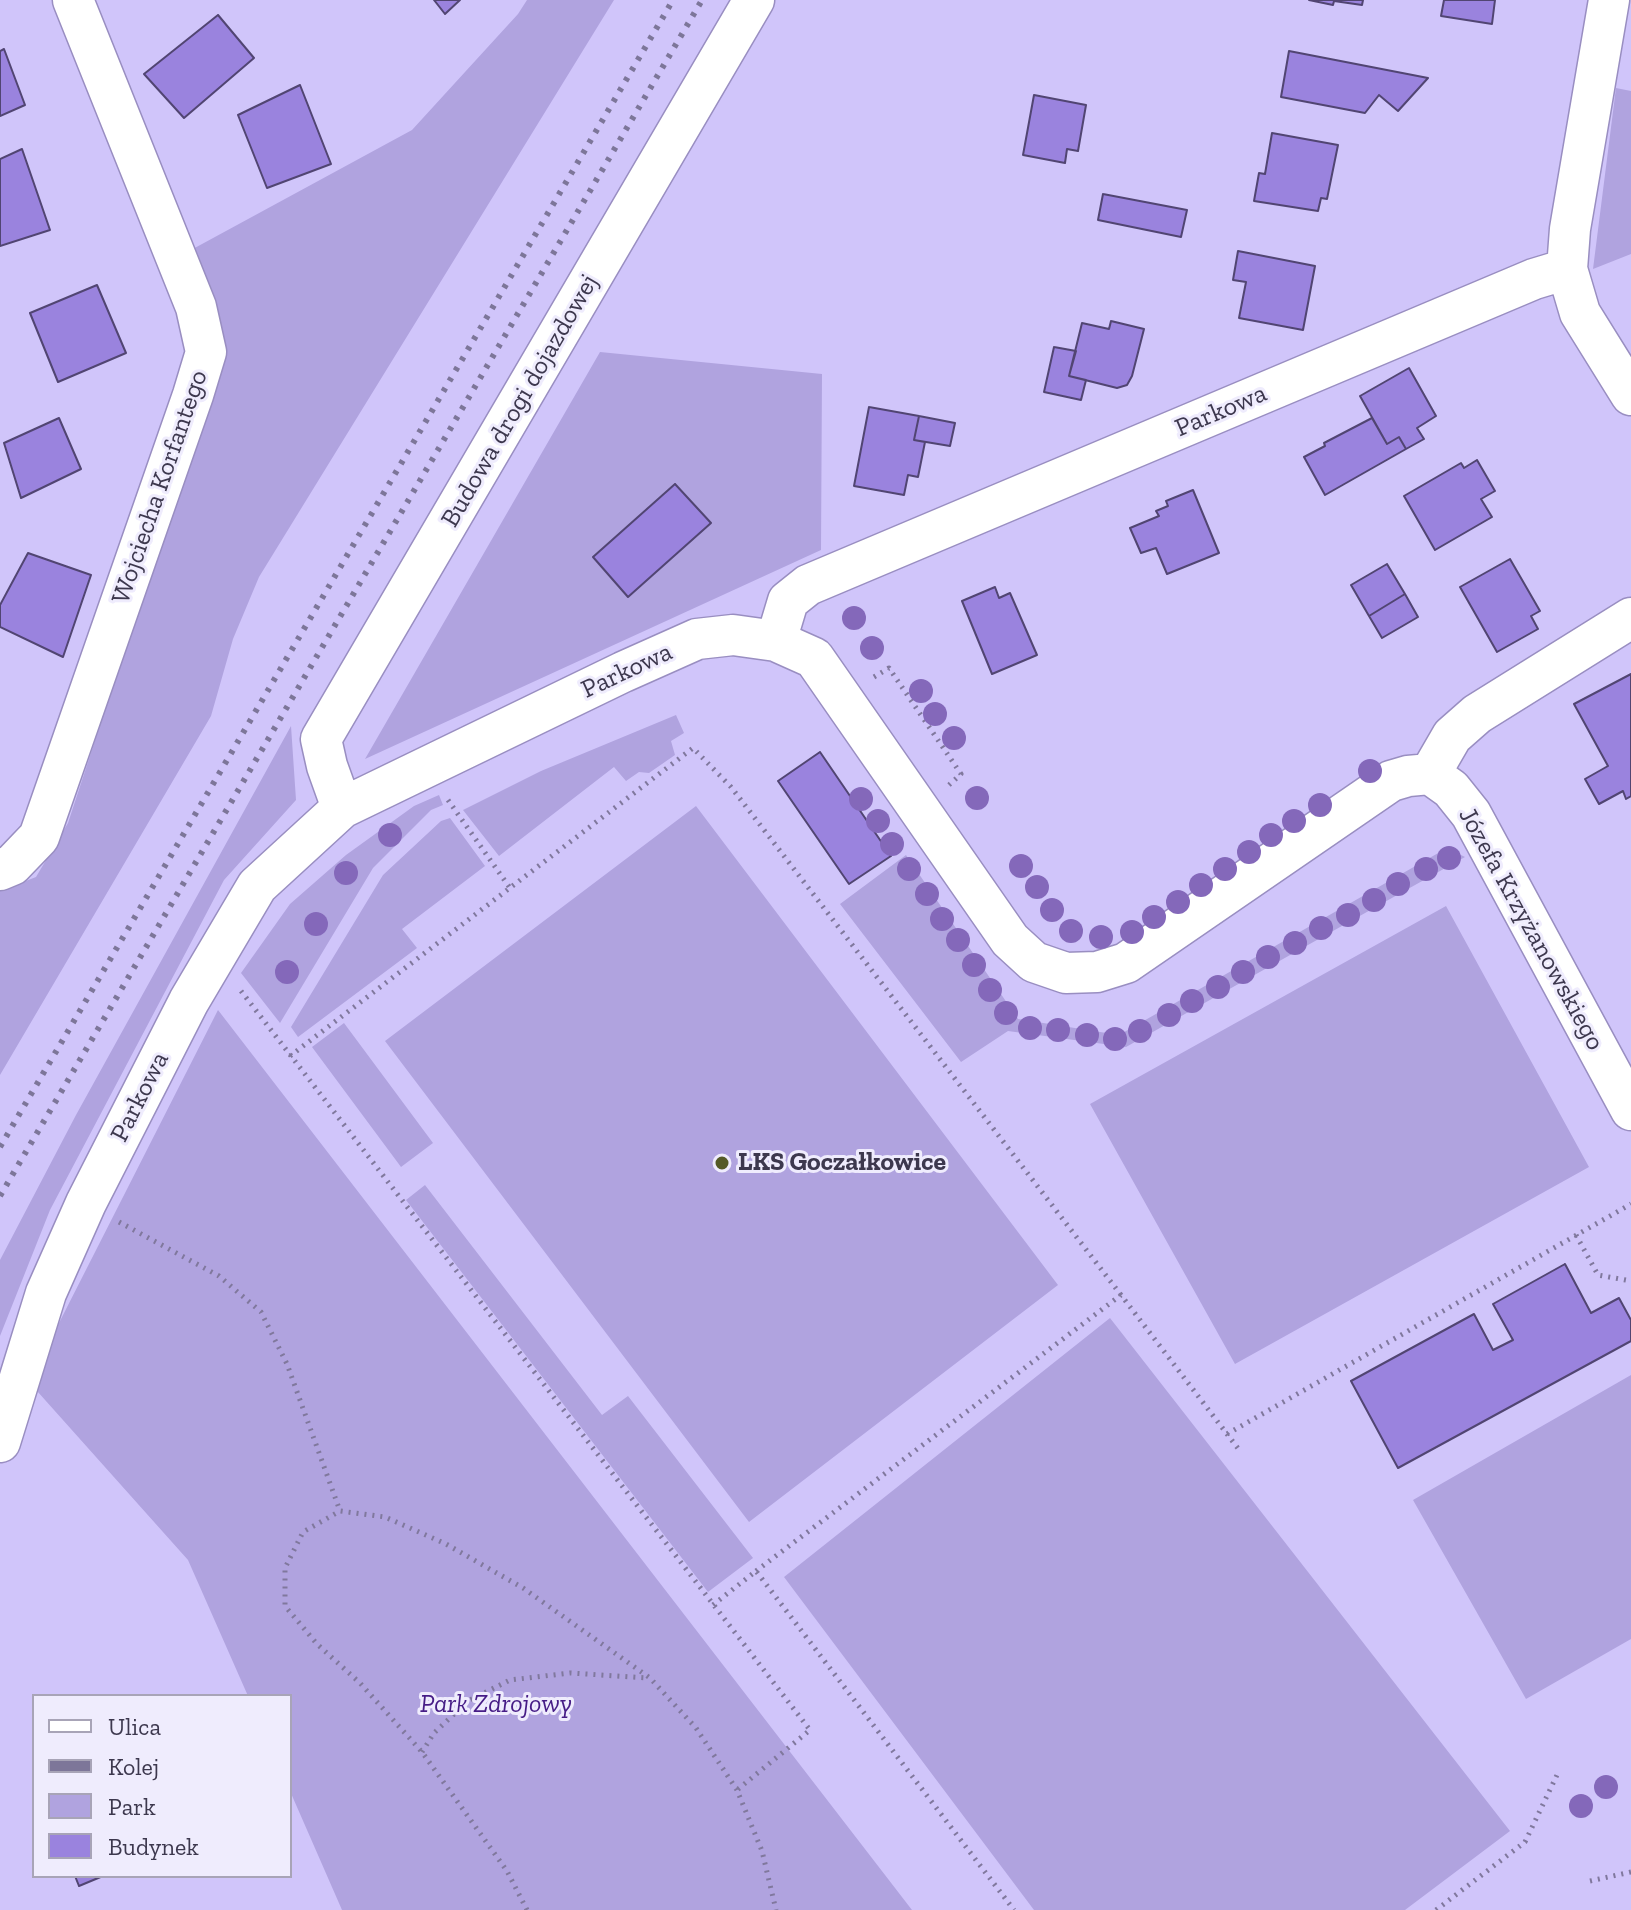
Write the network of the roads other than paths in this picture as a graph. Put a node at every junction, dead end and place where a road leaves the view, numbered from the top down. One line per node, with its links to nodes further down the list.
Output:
1 (73, 0): 10 (street, Wojciecha Korfantego)
2 (754, 0): 9 (street, Budowa drogi dojazdowej)
3 (1609, 0): 4 (street)
4 (1567, 269): 5 (street); 7 (street, Parkowa)
5 (1631, 395)
6 (1631, 618): 8 (street)
7 (776, 641): 8 (street); 9 (street, Parkowa)
8 (1430, 774): 11 (street, Józefa Krzyżanowskiego)
9 (342, 808): 12 (street, Parkowa)
10 (0, 870)
11 (1631, 1110)
12 (0, 1442)

